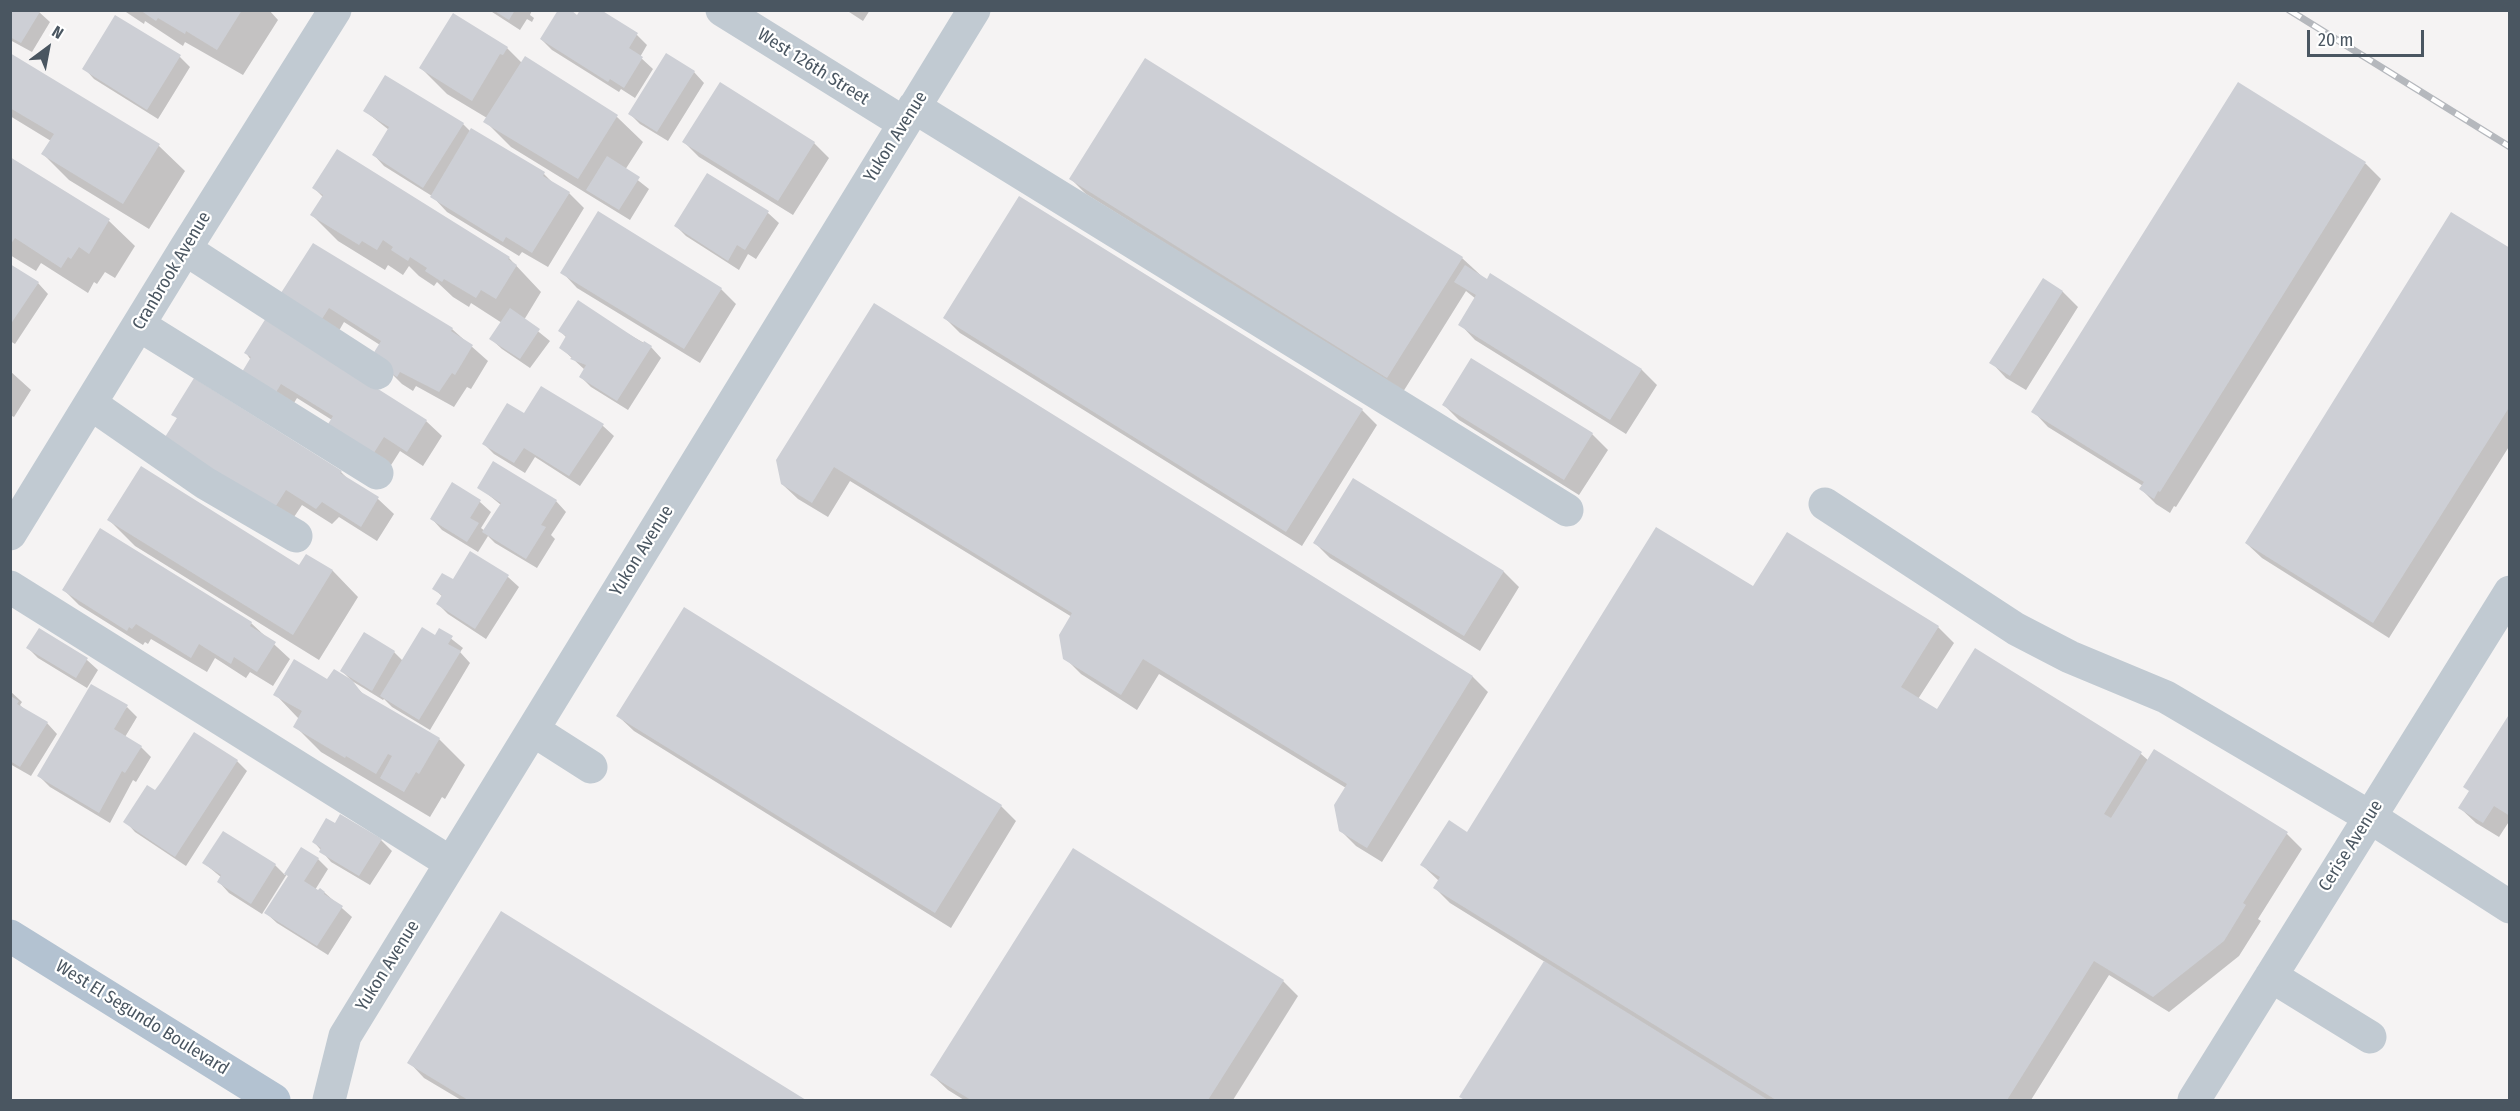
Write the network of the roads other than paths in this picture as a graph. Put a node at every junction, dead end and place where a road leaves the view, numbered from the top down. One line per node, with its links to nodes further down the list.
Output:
1 (336, 10): 5 (street, Cranbrook Avenue)
2 (722, 10): 4 (street, West 126th Street)
3 (974, 10): 4 (street, Yukon Avenue)
4 (909, 115): 11 (street, West 126th Street); 16 (street, Yukon Avenue)
5 (185, 249): 6 (street, Cranbrook Avenue); 7 (street)
6 (139, 326): 8 (street, Cranbrook Avenue); 9 (street)
7 (377, 373)
8 (86, 412): 12 (street, Cranbrook Avenue); 13 (street)
9 (376, 473)
10 (1825, 504): 18 (street)
11 (1567, 510)
12 (10, 534)
13 (292, 541)
14 (10, 587): 19 (street)
15 (2510, 592): 18 (street, Cerise Avenue)
16 (532, 730): 17 (street); 19 (street, Yukon Avenue)
17 (591, 767)
18 (2370, 817): 20 (street); 22 (street, Cerise Avenue)
19 (451, 863): 25 (street, Yukon Avenue)
20 (2510, 908)
21 (10, 936): 24 (main road, West El Segundo Boulevard)
22 (2271, 975): 23 (street); 26 (street, Cerise Avenue)
23 (2370, 1037)
24 (274, 1101)
25 (329, 1101)
26 (2194, 1101)

